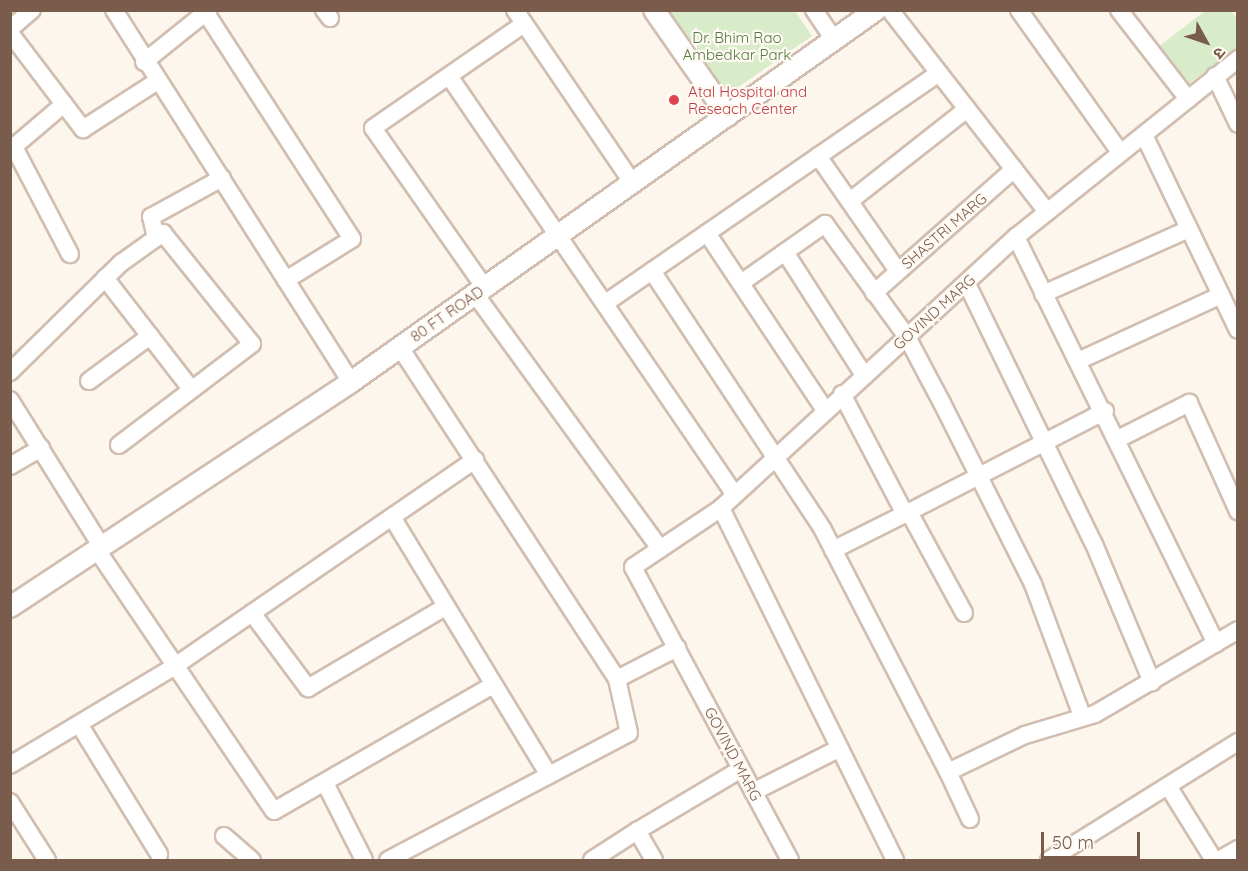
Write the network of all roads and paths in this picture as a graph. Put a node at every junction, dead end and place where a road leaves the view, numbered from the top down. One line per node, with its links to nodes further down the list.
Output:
1 (32, 10): 11 (street)
2 (114, 10): 14 (street)
3 (654, 10): 22 (street)
4 (814, 10): 12 (street)
5 (876, 10): 12 (street, 80 FT ROAD)
6 (890, 10): 15 (street)
7 (1019, 10): 26 (street)
8 (1119, 10): 19 (street)
9 (208, 12): 14 (street); 43 (street)
10 (519, 17): 16 (street); 30 (street)
11 (10, 31): 20 (street)
12 (834, 40): 22 (street, 80 FT ROAD)
13 (1238, 59): 17 (street, GOVIND MARG)
14 (144, 62): 18 (street)
15 (939, 73): 21 (street); 27 (street)
16 (449, 76): 35 (street); 46 (street)
17 (1215, 76): 19 (street, GOVIND MARG); 23 (street)
18 (159, 80): 20 (street); 29 (street)
19 (1188, 99): 24 (street, GOVIND MARG)
20 (64, 104): 25 (street)
21 (967, 109): 28 (street); 31 (street)
22 (728, 116): 30 (street, 80 FT ROAD)
23 (1238, 124)
24 (1144, 135): 26 (street, GOVIND MARG); 33 (street)
25 (12, 149): 39 (street)
26 (1120, 152): 32 (street, GOVIND MARG)
27 (818, 156): 31 (street); 34 (street)
28 (1014, 170): 32 (street); 41 (street, SHASTRI MARG)
29 (222, 178): 37 (street); 43 (street)
30 (632, 182): 35 (street, 80 FT ROAD)
31 (850, 201): 41 (street)
32 (1047, 212): 36 (street, GOVIND MARG)
33 (1187, 230): 48 (street); 49 (street)
34 (707, 233): 40 (street); 44 (street)
35 (560, 235): 46 (street, 80 FT ROAD); 50 (street)
36 (1016, 237): 45 (street, GOVIND MARG); 48 (street)
37 (156, 238): 42 (street); 60 (street)
38 (785, 252): 44 (street); 47 (street); 57 (street)
39 (70, 254)
40 (652, 271): 50 (street); 69 (street)
41 (898, 271): 47 (street, SHASTRI MARG)
42 (105, 278): 52 (street); 56 (street)
43 (286, 280): 59 (street)
44 (741, 283): 63 (street)
45 (967, 284): 53 (street, GOVIND MARG); 66 (street)
46 (480, 291): 54 (street, 80 FT ROAD); 79 (street)
47 (874, 293): 53 (street)
48 (1043, 294): 55 (street)
49 (1217, 297): 51 (street); 55 (street)
50 (607, 302): 73 (street)
51 (1238, 330)
52 (150, 336): 58 (street); 60 (street)
53 (907, 337): 57 (street, GOVIND MARG); 72 (street)
54 (400, 347): 59 (street, 80 FT ROAD); 70 (street)
55 (1078, 361): 64 (street)
56 (10, 372)
57 (864, 375): 61 (street, GOVIND MARG)
58 (89, 381)
59 (351, 382): 78 (street, 80 FT ROAD)
60 (191, 389): 67 (street)
61 (842, 394): 63 (street, GOVIND MARG); 76 (street)
62 (10, 400): 68 (street)
63 (825, 410): 69 (street, GOVIND MARG)
64 (1105, 411): 65 (street); 66 (street)
65 (1118, 440): 75 (street); 86 (street)
66 (1043, 442): 72 (street); 90 (street)
67 (120, 445)
68 (41, 448): 71 (street); 78 (street)
69 (777, 455): 73 (street, GOVIND MARG); 80 (street)
70 (476, 460): 77 (street); 89 (street)
71 (10, 466)
72 (977, 473): 76 (street); 92 (street)
73 (735, 495): 74 (street, GOVIND MARG)
74 (721, 508): 79 (street, GOVIND MARG); 95 (street)
75 (1238, 511)
76 (907, 513): 80 (street); 84 (street)
77 (392, 517): 82 (street); 83 (street)
78 (100, 549): 81 (street, 80 FT ROAD); 88 (street)
79 (660, 549): 87 (street, GOVIND MARG)
80 (833, 550): 98 (street)
81 (10, 607)
82 (445, 607): 83 (street); 91 (street)
83 (252, 613): 88 (street)
84 (964, 613)
85 (1238, 630): 86 (street)
86 (1216, 643): 90 (street)
87 (677, 648): 89 (street); 97 (street, GOVIND MARG)
88 (172, 668): 93 (street); 100 (street)
89 (616, 679): 99 (street)
90 (1152, 682): 92 (street)
91 (491, 686): 99 (street); 100 (street)
92 (1082, 716): 98 (street)
93 (79, 724): 96 (street); 108 (street)
94 (1238, 742): 101 (street)
95 (840, 748): 102 (street); 116 (street)
96 (10, 765)
97 (741, 769): 102 (street, GOVIND MARG); 105 (street)
98 (948, 772): 104 (street)
99 (549, 775): 112 (street)
100 (325, 783): 111 (street)
101 (1168, 786): 117 (street); 118 (street)
102 (753, 792): 115 (street, GOVIND MARG)
103 (10, 802): 109 (street)
104 (970, 819)
105 (637, 831): 113 (street); 114 (street)
106 (224, 836): 110 (street)
107 (1238, 849): 119 (street)
108 (159, 854)
109 (47, 861)
110 (252, 861)
111 (364, 861)
112 (388, 861)
113 (592, 861)
114 (654, 861)
115 (790, 861)
116 (895, 861)
117 (1049, 861)
118 (1214, 861)
119 (1219, 861)

